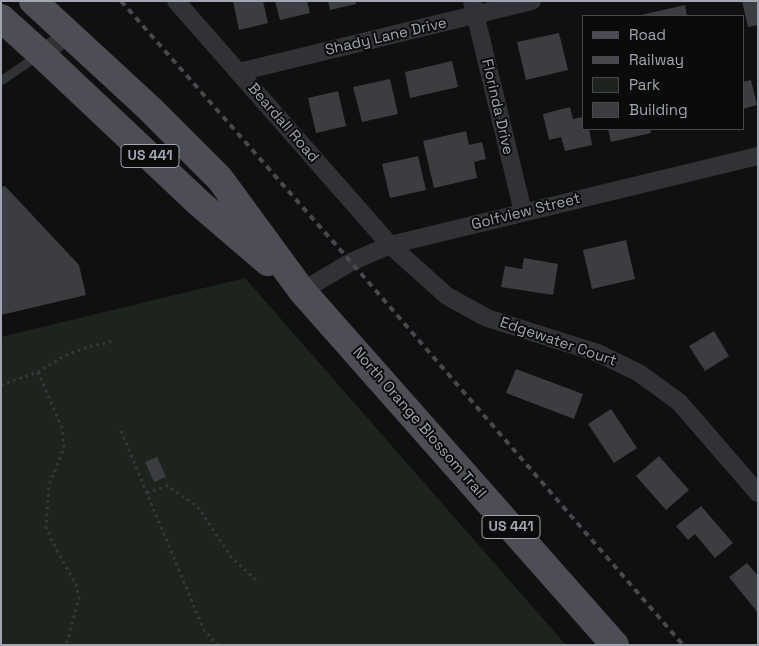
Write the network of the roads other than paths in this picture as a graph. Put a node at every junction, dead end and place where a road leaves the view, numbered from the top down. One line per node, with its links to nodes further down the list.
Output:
1 (33, 1): 6 (main road, North Orange Blossom Trail / US 441)
2 (176, 1): 8 (street, Beardall Road)
3 (532, 1): 4 (street, Shady Lane Drive)
4 (474, 8): 8 (street, Shady Lane Drive); 11 (street, Florinda Drive)
5 (1, 18): 7 (main road, North Orange Blossom Trail / US 441)
6 (70, 34): 7 (street); 13 (main road, North Orange Blossom Trail / US 441)
7 (41, 54): 9 (lane); 13 (main road, North Orange Blossom Trail / US 441)
8 (239, 72): 12 (street, Beardall Road)
9 (1, 81)
10 (758, 156): 11 (street, Golfview Street)
11 (522, 212): 12 (street, Golfview Street)
12 (390, 245): 13 (street, Golfview Street); 14 (street, Edgewater Court)
13 (302, 291): 15 (main road, North Orange Blossom Trail / US 441)
14 (758, 493)
15 (615, 645)

